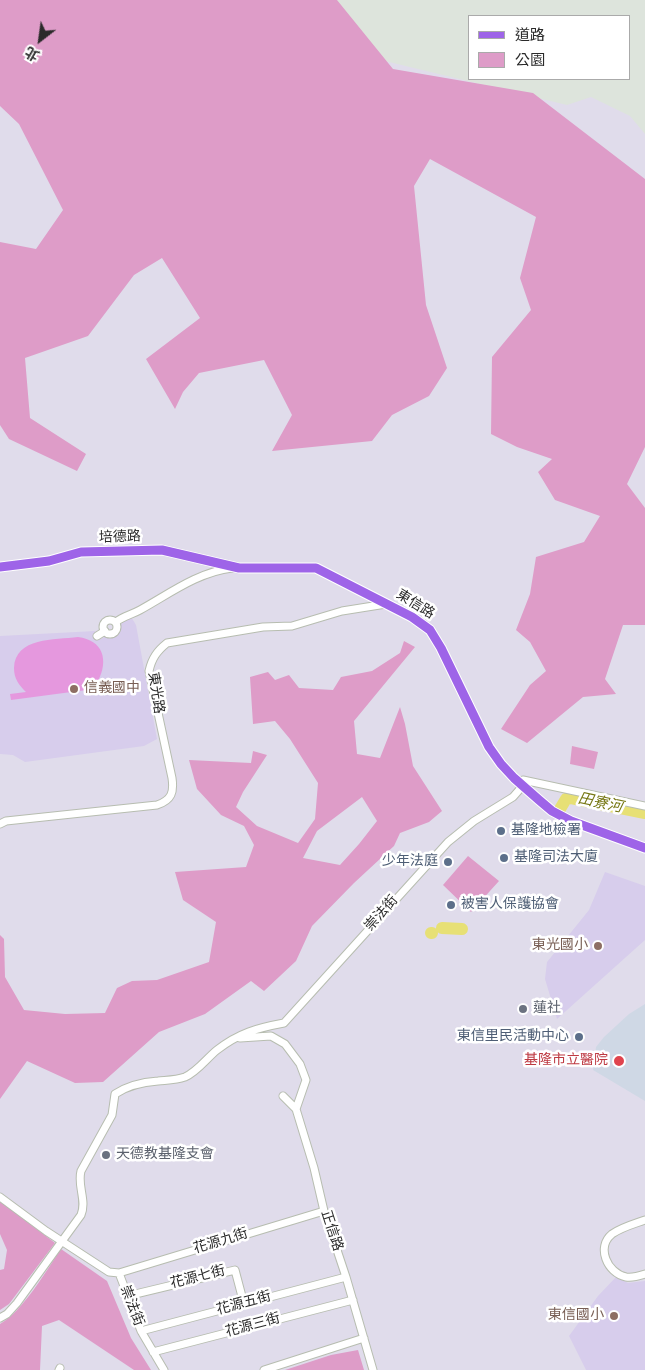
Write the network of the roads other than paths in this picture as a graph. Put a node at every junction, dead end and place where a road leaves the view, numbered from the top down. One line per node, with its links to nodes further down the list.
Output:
1 (0, 567): 2 (main road, 培德路)
2 (239, 568): 3 (main road, 東信路); 4 (street, 東信路)
3 (386, 604): 5 (main road, 東信路); 7 (street, 東光路)
4 (97, 636)
5 (525, 784): 6 (street); 8 (main road, 東信路); 9 (street, 崇法街)
6 (645, 806)
7 (0, 824)
8 (645, 848)
9 (235, 1038): 11 (street); 15 (street, 崇法街)
10 (283, 1096): 11 (street, 正信路)
11 (296, 1109): 13 (street, 正信路)
12 (0, 1197): 15 (street, 崇法街)
13 (324, 1211): 16 (street, 花源九街); 18 (street, 正信路)
14 (645, 1220): 17 (street)
15 (61, 1241): 16 (street, 崇法街); 22 (street)
16 (119, 1273): 19 (street, 崇法街)
17 (645, 1274)
18 (346, 1276): 20 (street, 正信路); 21 (street, 花源五街)
19 (127, 1296): 21 (street, 花源七街); 23 (street, 崇法街)
20 (353, 1300): 24 (street, 正信路); 25 (street, 花源三街)
21 (244, 1304): 23 (street, 花源五街)
22 (0, 1318)
23 (141, 1331): 25 (street, 崇法街)
24 (364, 1338): 27 (street); 28 (street, 正信路)
25 (153, 1352): 26 (street, 崇法街)
26 (164, 1370)
27 (264, 1370)
28 (373, 1370)

